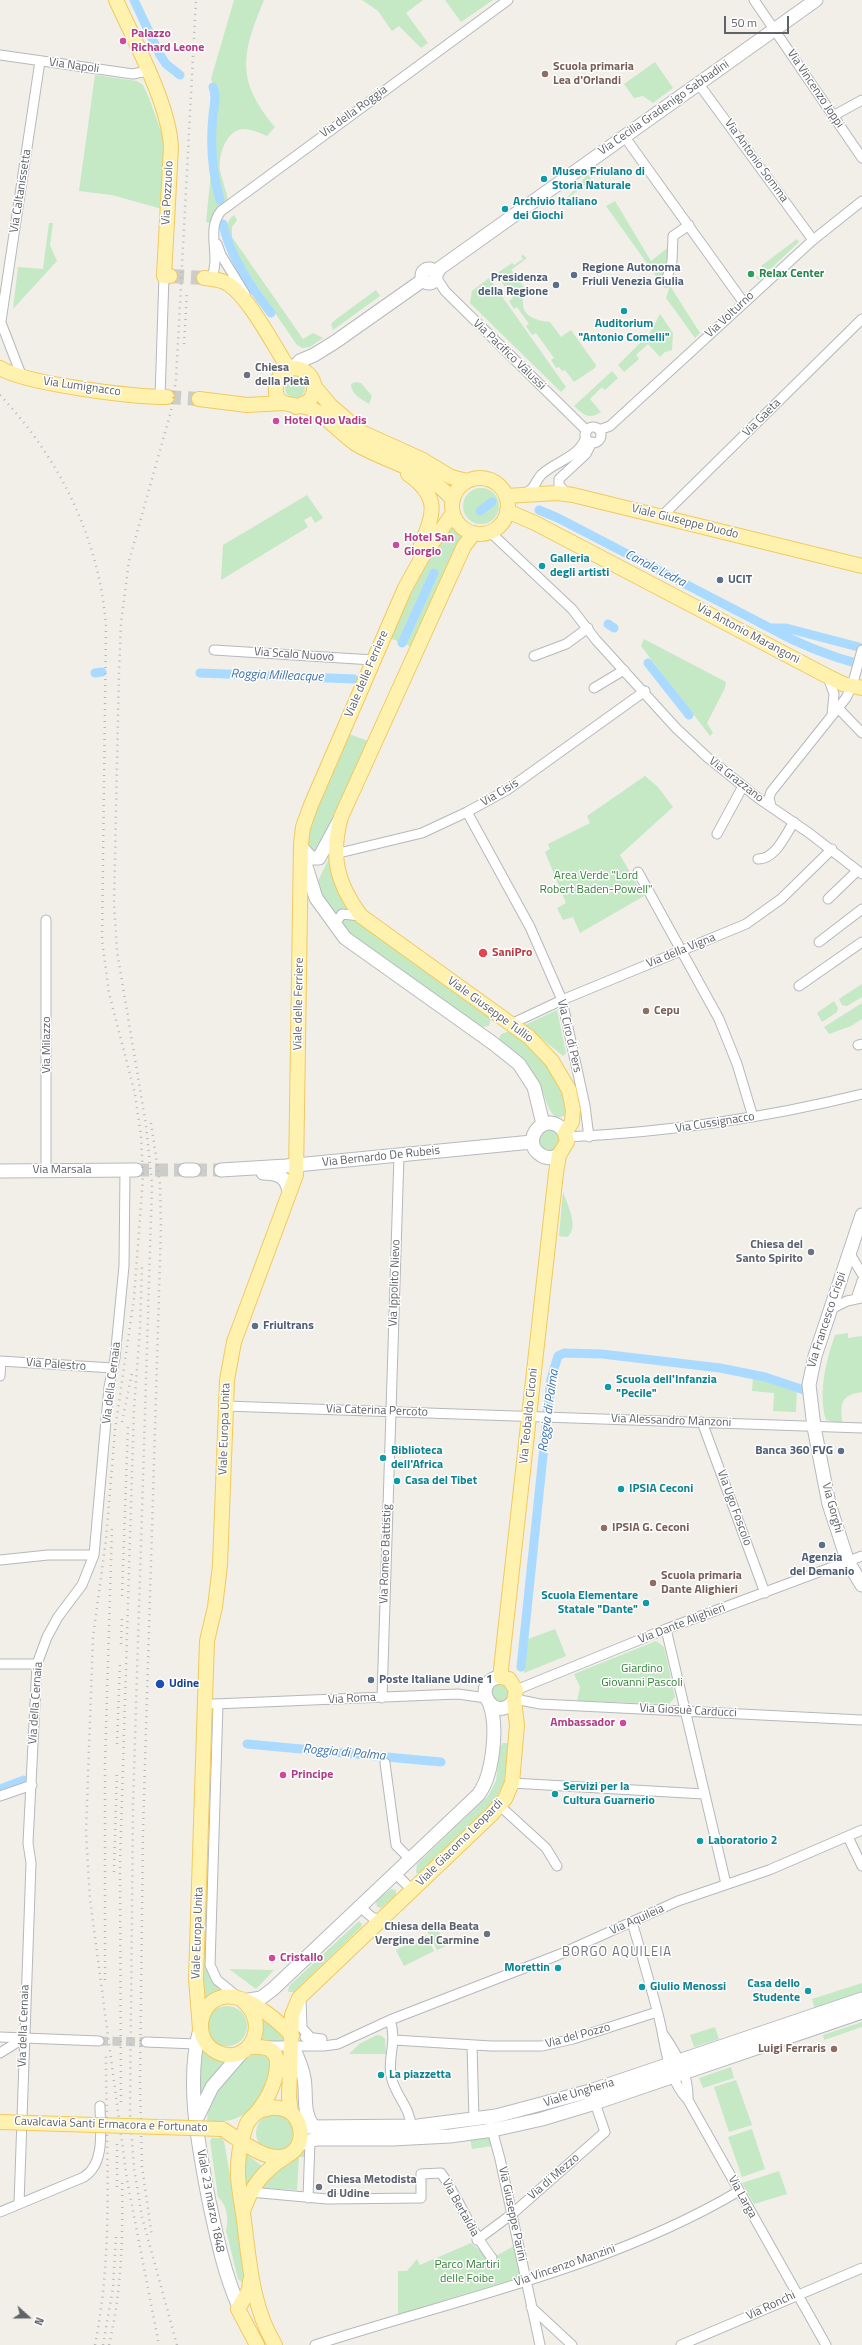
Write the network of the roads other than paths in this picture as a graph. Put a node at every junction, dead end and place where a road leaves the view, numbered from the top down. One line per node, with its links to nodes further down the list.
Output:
1 (116, 0): 8 (main road, Via Pozzuolo)
2 (508, 0): 16 (street, Via della Roggia)
3 (754, 0): 5 (street, Via Vincenzo Joppi)
4 (816, 0): 5 (street, Via Cecilia Gradenigo Sabbadini)
5 (774, 30): 9 (street, Via Cecilia Gradenigo Sabbadini); 11 (street, Via Vincenzo Joppi)
6 (0, 55): 7 (street, Via Napoli)
7 (40, 61): 8 (street, Via Napoli); 25 (street, Via Caltanissetta)
8 (147, 71): 19 (main road, Via Pozzuolo)
9 (698, 83): 12 (street, Via Cecilia Gradenigo Sabbadini); 17 (street, Via Antonio Somma)
10 (862, 100): 11 (street)
11 (833, 116): 13 (street, Via Vincenzo Joppi)
12 (624, 136): 15 (street); 18 (street, Via Cecilia Gradenigo Sabbadini)
13 (862, 158)
14 (862, 201): 17 (street, Via Volturno)
15 (689, 225): 21 (street); 22 (street)
16 (213, 233): 20 (street, Via della Roggia); 23 (street)
17 (813, 240): 22 (street, Via Volturno)
18 (436, 275): 26 (street); 36 (street, Via Pacifico Valussi)
19 (167, 276): 32 (street, Via Pozzuolo)
20 (207, 278): 23 (main road)
21 (666, 282)
22 (744, 303): 35 (street, Via Volturno)
23 (251, 308): 28 (main road)
24 (862, 319): 44 (street, Via Gaeta)
25 (0, 320): 30 (street)
26 (314, 355): 28 (street); 29 (street)
27 (0, 368): 30 (main road, Via Lumignacco)
28 (291, 368): 29 (main road); 34 (main road)
29 (308, 372): 31 (main road)
30 (22, 378): 32 (main road, Via Lumignacco)
31 (315, 387): 34 (main road); 38 (main road)
32 (163, 397)
33 (199, 399): 34 (main road)
34 (290, 405): 37 (main road)
35 (599, 430): 36 (street, Via Volturno); 36 (street)
36 (588, 436): 39 (street); 40 (street)
37 (379, 456): 42 (main road); 47 (main road)
38 (467, 481): 41 (main road); 42 (main road)
39 (566, 493): 40 (main road, Viale Giuseppe Duodo); 44 (main road, Viale Giuseppe Duodo)
40 (522, 495): 41 (main road, Viale Giuseppe Duodo)
41 (506, 496): 43 (main road)
42 (453, 506): 46 (main road); 47 (main road, Viale delle Ferriere)
43 (507, 511): 45 (main road); 55 (main road, Via Antonio Marangoni)
44 (661, 517): 48 (main road, Viale Giuseppe Duodo)
45 (490, 532): 46 (main road); 49 (street, Via Grazzano)
46 (474, 533): 65 (main road)
47 (417, 566): 53 (main road, Viale delle Ferriere)
48 (862, 566)
49 (588, 628): 52 (street); 54 (street, Via Grazzano)
50 (214, 650): 53 (street, Via Scalo Nuovo)
51 (862, 650): 56 (street)
52 (534, 656)
53 (373, 660): 68 (main road, Viale delle Ferriere)
54 (624, 670): 57 (street); 58 (street, Via Grazzano)
55 (827, 676): 56 (main road, Via Antonio Marangoni); 60 (street)
56 (857, 687): 59 (street)
57 (594, 688)
58 (645, 692): 62 (street, Via Grazzano); 64 (street, Via Cisis)
59 (839, 709): 60 (street); 61 (street)
60 (830, 720): 63 (street)
61 (862, 732)
62 (743, 786): 63 (street, Via Grazzano); 67 (street)
63 (771, 806): 66 (street, Via Grazzano)
64 (467, 812): 70 (street, Via Cisis); 84 (street, Via Ciro di Pers)
65 (341, 817): 68 (street); 70 (main road)
66 (794, 822): 69 (street, Via Grazzano); 71 (street)
67 (717, 834)
68 (301, 844): 74 (street, Viale delle Ferriere); 94 (main road, Viale delle Ferriere)
69 (832, 849): 73 (street, Via Grazzano); 82 (street, Via della Vigna)
70 (335, 854): 77 (main road, Viale Giuseppe Tullio)
71 (758, 859)
72 (638, 872): 82 (street)
73 (860, 872): 75 (street)
74 (310, 885): 79 (street, Viale Giuseppe Tullio)
75 (828, 899)
76 (862, 909): 80 (street)
77 (360, 916): 79 (street); 85 (main road, Viale Giuseppe Tullio)
78 (46, 920): 95 (street, Via Milazzo)
79 (336, 926): 88 (street, Viale Giuseppe Tullio)
80 (819, 942)
81 (862, 942): 83 (street)
82 (682, 951): 84 (street, Via della Vigna); 87 (street)
83 (799, 986)
84 (562, 1000): 85 (street, Via della Vigna); 90 (street, Via Ciro di Pers)
85 (511, 1024): 89 (main road, Viale Giuseppe Tullio)
86 (862, 1094): 87 (street, Via Cussignacco)
87 (753, 1117): 90 (street, Via Cussignacco)
88 (543, 1124): 89 (street); 91 (street)
89 (566, 1135): 90 (street, Via Cussignacco); 93 (main road)
90 (589, 1137)
91 (532, 1142): 92 (street, Via Bernardo De Rubeis); 93 (street)
92 (399, 1155): 94 (street, Via Bernardo De Rubeis); 109 (street, Via Ippolito Nievo)
93 (559, 1155): 110 (main road, Via Teobaldo Ciconi)
94 (297, 1165): 98 (main road, Viale Europa Unita); 98 (street, Via Bernardo De Rubeis)
95 (46, 1170): 96 (street, Via Marsala); 97 (street, Via Marsala)
96 (130, 1170): 106 (street, Via della Cernaia)
97 (0, 1171)
98 (289, 1192): 108 (main road, Viale Europa Unita)
99 (862, 1215): 100 (street, Via Francesco Crispi)
100 (849, 1252): 101 (street); 104 (street, Via Francesco Crispi)
101 (862, 1274)
102 (862, 1281): 103 (street)
103 (859, 1298): 104 (street)
104 (831, 1309): 112 (street, Via Francesco Crispi)
105 (0, 1361): 106 (street, Via Palestro); 107 (street)
106 (113, 1368): 114 (street, Via della Cernaia)
107 (0, 1376)
108 (225, 1406): 109 (street, Via Caterina Percoto); 127 (main road, Viale Europa Unita)
109 (391, 1411): 110 (street, Via Caterina Percoto); 125 (street, Via Romeo Battistig)
110 (535, 1416): 111 (street, Via Alessandro Manzoni); 123 (main road, Via Teobaldo Ciconi)
111 (702, 1422): 112 (street, Via Alessandro Manzoni); 119 (street, Via Ugo Foscolo)
112 (814, 1427): 113 (street, Via Alessandro Manzoni); 117 (street, Via Gorghi)
113 (862, 1428)
114 (94, 1555): 116 (street); 122 (street, Via della Cernaia)
115 (862, 1556): 117 (street, Via Dante Alighieri)
116 (0, 1560)
117 (848, 1562): 118 (street, Via Gorghi); 119 (street, Via Dante Alighieri)
118 (862, 1585)
119 (765, 1593): 120 (street, Via Dante Alighieri)
120 (666, 1629): 124 (street, Via Dante Alighieri); 128 (street)
121 (0, 1664): 122 (street)
122 (37, 1664): 133 (street, Via della Cernaia)
123 (501, 1677): 124 (main road); 126 (street)
124 (515, 1697): 126 (street); 128 (street, Via Giosuè Carducci); 132 (main road, Viale Giacomo Leopardi)
125 (382, 1698): 126 (street, Via Roma); 127 (street, Via Roma)
126 (488, 1701): 141 (street, Viale Giacomo Leopardi)
127 (211, 1704): 130 (main road, Viale Europa Unita)
128 (685, 1711): 129 (street, Via Giosuè Carducci); 134 (street)
129 (862, 1720)
130 (210, 1743): 138 (main road, Viale Europa Unita); 139 (street, Viale Europa Unita)
131 (385, 1763): 141 (street, Viale Giacomo Leopardi)
132 (512, 1783): 134 (street); 136 (main road, Viale Giacomo Leopardi)
133 (32, 1785): 135 (street); 158 (street, Via della Cernaia)
134 (704, 1794): 145 (street)
135 (0, 1796)
136 (500, 1806): 142 (street); 146 (main road, Viale Giacomo Leopardi)
137 (862, 1830): 140 (street, Via Aquileia)
138 (201, 1832): 139 (street); 156 (main road, Viale Europa Unita)
139 (215, 1832): 151 (street, Viale Europa Unita)
140 (848, 1837): 143 (street); 145 (street, Via Aquileia)
141 (411, 1860): 144 (street, Viale Giacomo Leopardi)
142 (557, 1866)
143 (862, 1866)
144 (396, 1874): 146 (street, Viale Giacomo Leopardi); 147 (street, Viale Giacomo Leopardi)
145 (726, 1884): 149 (street, Via Aquileia)
146 (413, 1890): 148 (main road, Viale Giacomo Leopardi)
147 (360, 1907): 148 (street); 151 (street, Viale Giacomo Leopardi)
148 (382, 1919): 159 (main road, Viale Giacomo Leopardi)
149 (632, 1922): 152 (street); 154 (street, Via Aquileia)
150 (862, 1999): 155 (street, Viale Ungheria)
151 (243, 2001): 156 (main road); 159 (main road); 166 (main road)
152 (657, 2012): 165 (street, Via del Pozzo); 168 (street)
153 (862, 2012): 155 (street, Viale Ungheria)
154 (390, 2020): 160 (street); 163 (street, Via Aquileia)
155 (817, 2021): 168 (street, Viale Ungheria); 169 (street, Viale Ungheria)
156 (200, 2029): 164 (street, Viale 23 marzo 1848); 166 (main road)
157 (0, 2036): 158 (street)
158 (24, 2038): 161 (street); 167 (street); 188 (street, Via della Cernaia)
159 (300, 2038): 163 (street, Via Aquileia); 163 (street, Via Aquileia); 166 (street); 173 (main road, Viale Giacomo Leopardi); 178 (street)
160 (394, 2040): 165 (street, Via del Pozzo); 179 (street)
161 (99, 2041)
162 (146, 2042): 164 (street)
163 (323, 2043)
164 (196, 2044): 176 (street, Viale 23 marzo 1848)
165 (472, 2045): 177 (street)
166 (251, 2047): 172 (main road); 176 (street)
167 (0, 2053)
168 (674, 2061): 169 (street); 174 (street, Viale Ungheria)
169 (679, 2075): 170 (street, Viale Ungheria); 185 (street, Via Larga)
170 (595, 2103): 181 (street, Viale Ungheria); 191 (street, Via di Mezzo)
171 (100, 2106): 188 (street)
172 (253, 2116): 173 (main road); 180 (main road); 182 (main road)
173 (295, 2118): 178 (street, Viale Ungheria); 183 (main road)
174 (488, 2118): 177 (street, Viale Ungheria); 181 (street)
175 (0, 2122): 180 (main road, Cavalcavia Santi Ermacora e Fortunato, bridge)
176 (196, 2122): 197 (street, Viale 23 marzo 1848)
177 (469, 2125): 179 (street, Viale Ungheria); 181 (street, Viale Ungheria); 183 (street, Viale Ungheria)
178 (313, 2126): 179 (street, Viale Ungheria)
179 (411, 2126)
180 (222, 2129): 182 (main road)
181 (493, 2130): 191 (street, Via Giuseppe Parini)
182 (242, 2141): 184 (main road); 190 (main road, Viale 23 marzo 1848)
183 (305, 2142): 184 (main road); 187 (street)
184 (289, 2155): 186 (main road, Viale 23 marzo 1848)
185 (739, 2191): 195 (street, Via Vincenzo Manzini); 196 (street, Via Larga)
186 (250, 2192): 187 (street); 190 (main road, Viale 23 marzo 1848)
187 (308, 2198): 192 (street, Via Bertaldia)
188 (19, 2204): 189 (street)
189 (0, 2212)
190 (243, 2212): 197 (main road, Viale 23 marzo 1848)
191 (512, 2214): 192 (street, Via di Mezzo); 195 (street, Via Giuseppe Parini)
192 (477, 2240): 193 (street, Via Bertaldia)
193 (492, 2258)
194 (862, 2268): 196 (street, Via Ronchi)
195 (527, 2280): 198 (street, Via Giuseppe Parini); 202 (street, Via Vincenzo Manzini)
196 (796, 2294): 199 (street, Via Ronchi); 207 (street, Via Larga)
197 (248, 2306): 200 (main road, Viale 23 marzo 1848); 201 (main road, Viale 23 marzo 1848)
198 (531, 2307): 203 (street, Via Giuseppe Parini); 204 (street)
199 (698, 2337): 205 (street, Via Ronchi); 206 (street)
200 (257, 2345)
201 (275, 2345)
202 (315, 2345)
203 (540, 2345)
204 (572, 2345)
205 (681, 2345)
206 (703, 2345)
207 (826, 2345)

